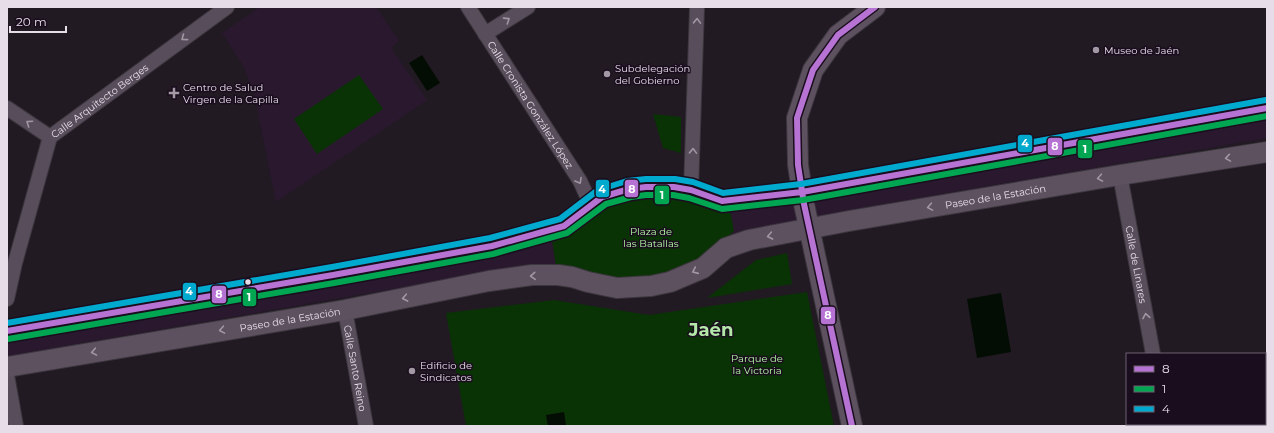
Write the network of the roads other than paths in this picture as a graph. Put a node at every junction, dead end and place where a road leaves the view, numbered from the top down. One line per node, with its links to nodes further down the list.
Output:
1 (227, 7): 6 (street, Calle Arquitecto Berges)
2 (468, 7): 7 (street, Calle Cronista González López)
3 (528, 7): 7 (street, one-way to 3)
4 (697, 7): 13 (street, one-way to 4)
5 (874, 7): 14 (main road)
6 (206, 13): 10 (street, Calle Arquitecto Berges, one-way to 10)
7 (486, 34): 15 (street, Calle Cronista González López, one-way to 15)
8 (7, 108): 10 (street, one-way to 8)
9 (1267, 108): 14 (main road)
10 (50, 137): 17 (street, Calle Arquitecto Berges)
11 (1267, 152): 12 (main road, Paseo de la Estación, one-way to 12)
12 (1120, 175): 16 (main road, Paseo de la Estación, one-way to 16); 20 (street, Calle de Linares, one-way to 12)
13 (691, 190): 14 (main road); 15 (main road)
14 (802, 192): 16 (main road)
15 (591, 205): 19 (main road)
16 (808, 228): 18 (main road, Paseo de la Estación, one-way to 18); 25 (main road)
17 (7, 300)
18 (345, 310): 21 (main road, Paseo de la Estación, one-way to 21); 24 (street, Calle Santo Reino)
19 (7, 331)
20 (1153, 353)
21 (7, 367)
22 (7, 376): 23 (street)
23 (16, 426)
24 (366, 426)
25 (852, 426)

